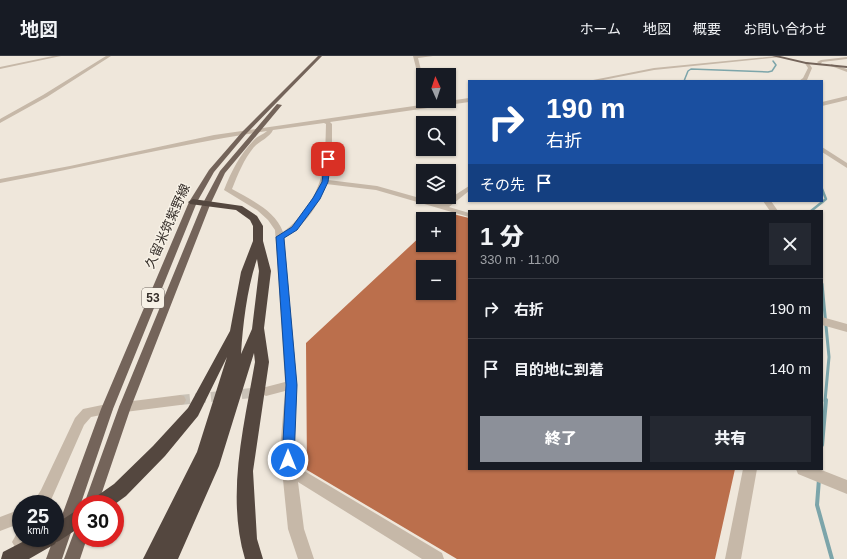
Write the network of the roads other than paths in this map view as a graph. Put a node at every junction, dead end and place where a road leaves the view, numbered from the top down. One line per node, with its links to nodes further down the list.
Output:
1 (59, 56): 12 (street)
2 (109, 56): 25 (street)
3 (320, 56): 14 (main road, 久留米筑紫野線 / 53)
4 (415, 56): 5 (street); 13 (street)
5 (431, 56)
6 (777, 57): 8 (main road); 16 (street)
7 (847, 58): 9 (street)
8 (806, 63): 9 (main road); 19 (street)
9 (820, 64): 10 (main road)
10 (833, 65): 11 (main road); 15 (street)
11 (847, 67)
12 (0, 68)
13 (418, 68)
14 (306, 70): 28 (main road, 久留米筑紫野線 / 53); 29 (main road, 久留米筑紫野線 / 53)
15 (847, 71)
16 (618, 76): 17 (street); 18 (street)
17 (596, 80)
18 (627, 80)
19 (803, 80)
20 (847, 98): 23 (street)
21 (468, 100): 22 (street)
22 (456, 101)
23 (823, 104)
24 (416, 105): 26 (street)
25 (0, 121)
26 (326, 121): 27 (street); 33 (street)
27 (271, 129): 28 (street); 39 (street)
28 (254, 132): 29 (street); 36 (main road, 久留米筑紫野線 / 53)
29 (244, 133): 32 (street); 35 (main road, 久留米筑紫野線 / 53)
30 (823, 149): 31 (street)
31 (847, 166)
32 (0, 181)
33 (325, 182): 37 (street); 39 (street)
34 (468, 189): 37 (street)
35 (193, 202): 36 (highway); 49 (main road, 久留米筑紫野線 / 53)
36 (206, 205): 40 (highway); 48 (main road, 久留米筑紫野線 / 53)
37 (443, 207): 38 (street)
38 (468, 215)
39 (280, 237): 45 (street)
40 (258, 241): 42 (highway); 44 (highway)
41 (823, 321): 43 (street)
42 (258, 328): 65 (highway); 66 (highway)
43 (847, 328)
44 (236, 331): 56 (highway); 64 (highway)
45 (292, 385): 46 (street); 50 (street)
46 (266, 392)
47 (180, 400): 48 (street)
48 (125, 407): 55 (main road, 久留米筑紫野線 / 53)
49 (107, 409): 54 (street); 62 (main road, 久留米筑紫野線 / 53)
50 (289, 469): 67 (street); 68 (street)
51 (750, 470): 69 (street)
52 (805, 470): 53 (street)
53 (847, 487)
54 (46, 495)
55 (94, 495)
56 (113, 495)
57 (12, 519): 58 (street)
58 (0, 524)
59 (20, 547): 61 (highway)
60 (76, 547): 63 (main road)
61 (10, 559)
62 (54, 559)
63 (72, 559)
64 (152, 559)
65 (168, 559)
66 (254, 559)
67 (306, 559)
68 (436, 559)
69 (734, 559)

